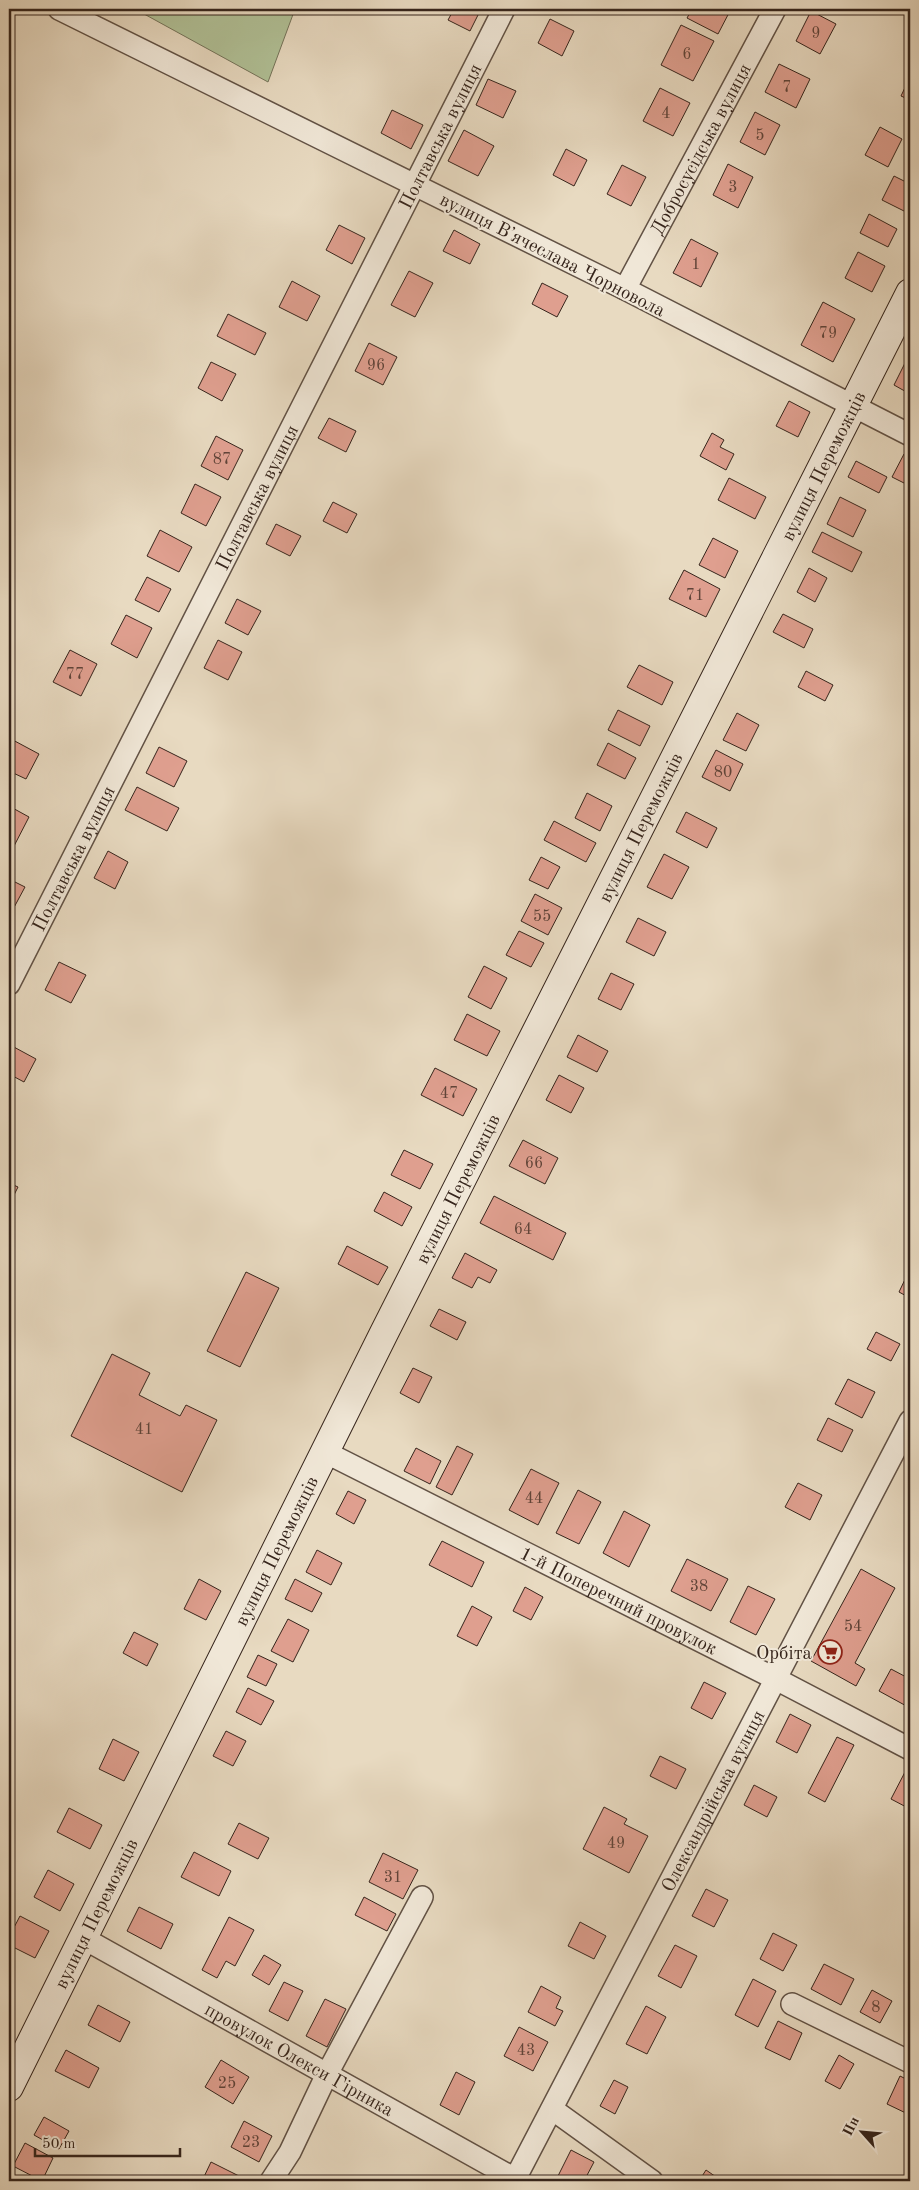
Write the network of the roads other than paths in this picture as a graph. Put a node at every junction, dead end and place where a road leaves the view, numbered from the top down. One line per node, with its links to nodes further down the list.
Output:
1 (60, 9): 4 (street, вулиця Вʼячеслава Чорновола)
2 (504, 9): 4 (street, Полтавська вулиця)
3 (775, 9): 5 (street, Добросусідська вулиця)
4 (416, 185): 5 (street, вулиця Вʼячеслава Чорновола); 9 (street, Полтавська вулиця)
5 (624, 289): 7 (street, вулиця Вʼячеслава Чорновола)
6 (910, 293): 7 (street, вулиця Переможців)
7 (853, 406): 8 (street, вулиця Вʼячеслава Чорновола); 11 (street, вулиця Переможців)
8 (910, 435)
9 (9, 984)
10 (910, 1421): 12 (street, Олександрійська вулиця)
11 (325, 1452): 12 (street, 1-й Поперечний провулок); 15 (street, вулиця Переможців)
12 (776, 1679): 13 (street, 1-й Поперечний провулок); 20 (street, Олександрійська вулиця)
13 (910, 1749)
14 (422, 1896): 18 (street)
15 (83, 1938): 18 (street, провулок Олекси Гірника); 19 (street, вулиця Переможців)
16 (792, 2004): 17 (street)
17 (910, 2062)
18 (327, 2074): 21 (street, провулок Олекси Гірника); 22 (street)
19 (9, 2087)
20 (552, 2109): 21 (street, Олександрійська вулиця); 23 (street)
21 (514, 2180)
22 (271, 2181)
23 (652, 2181)

